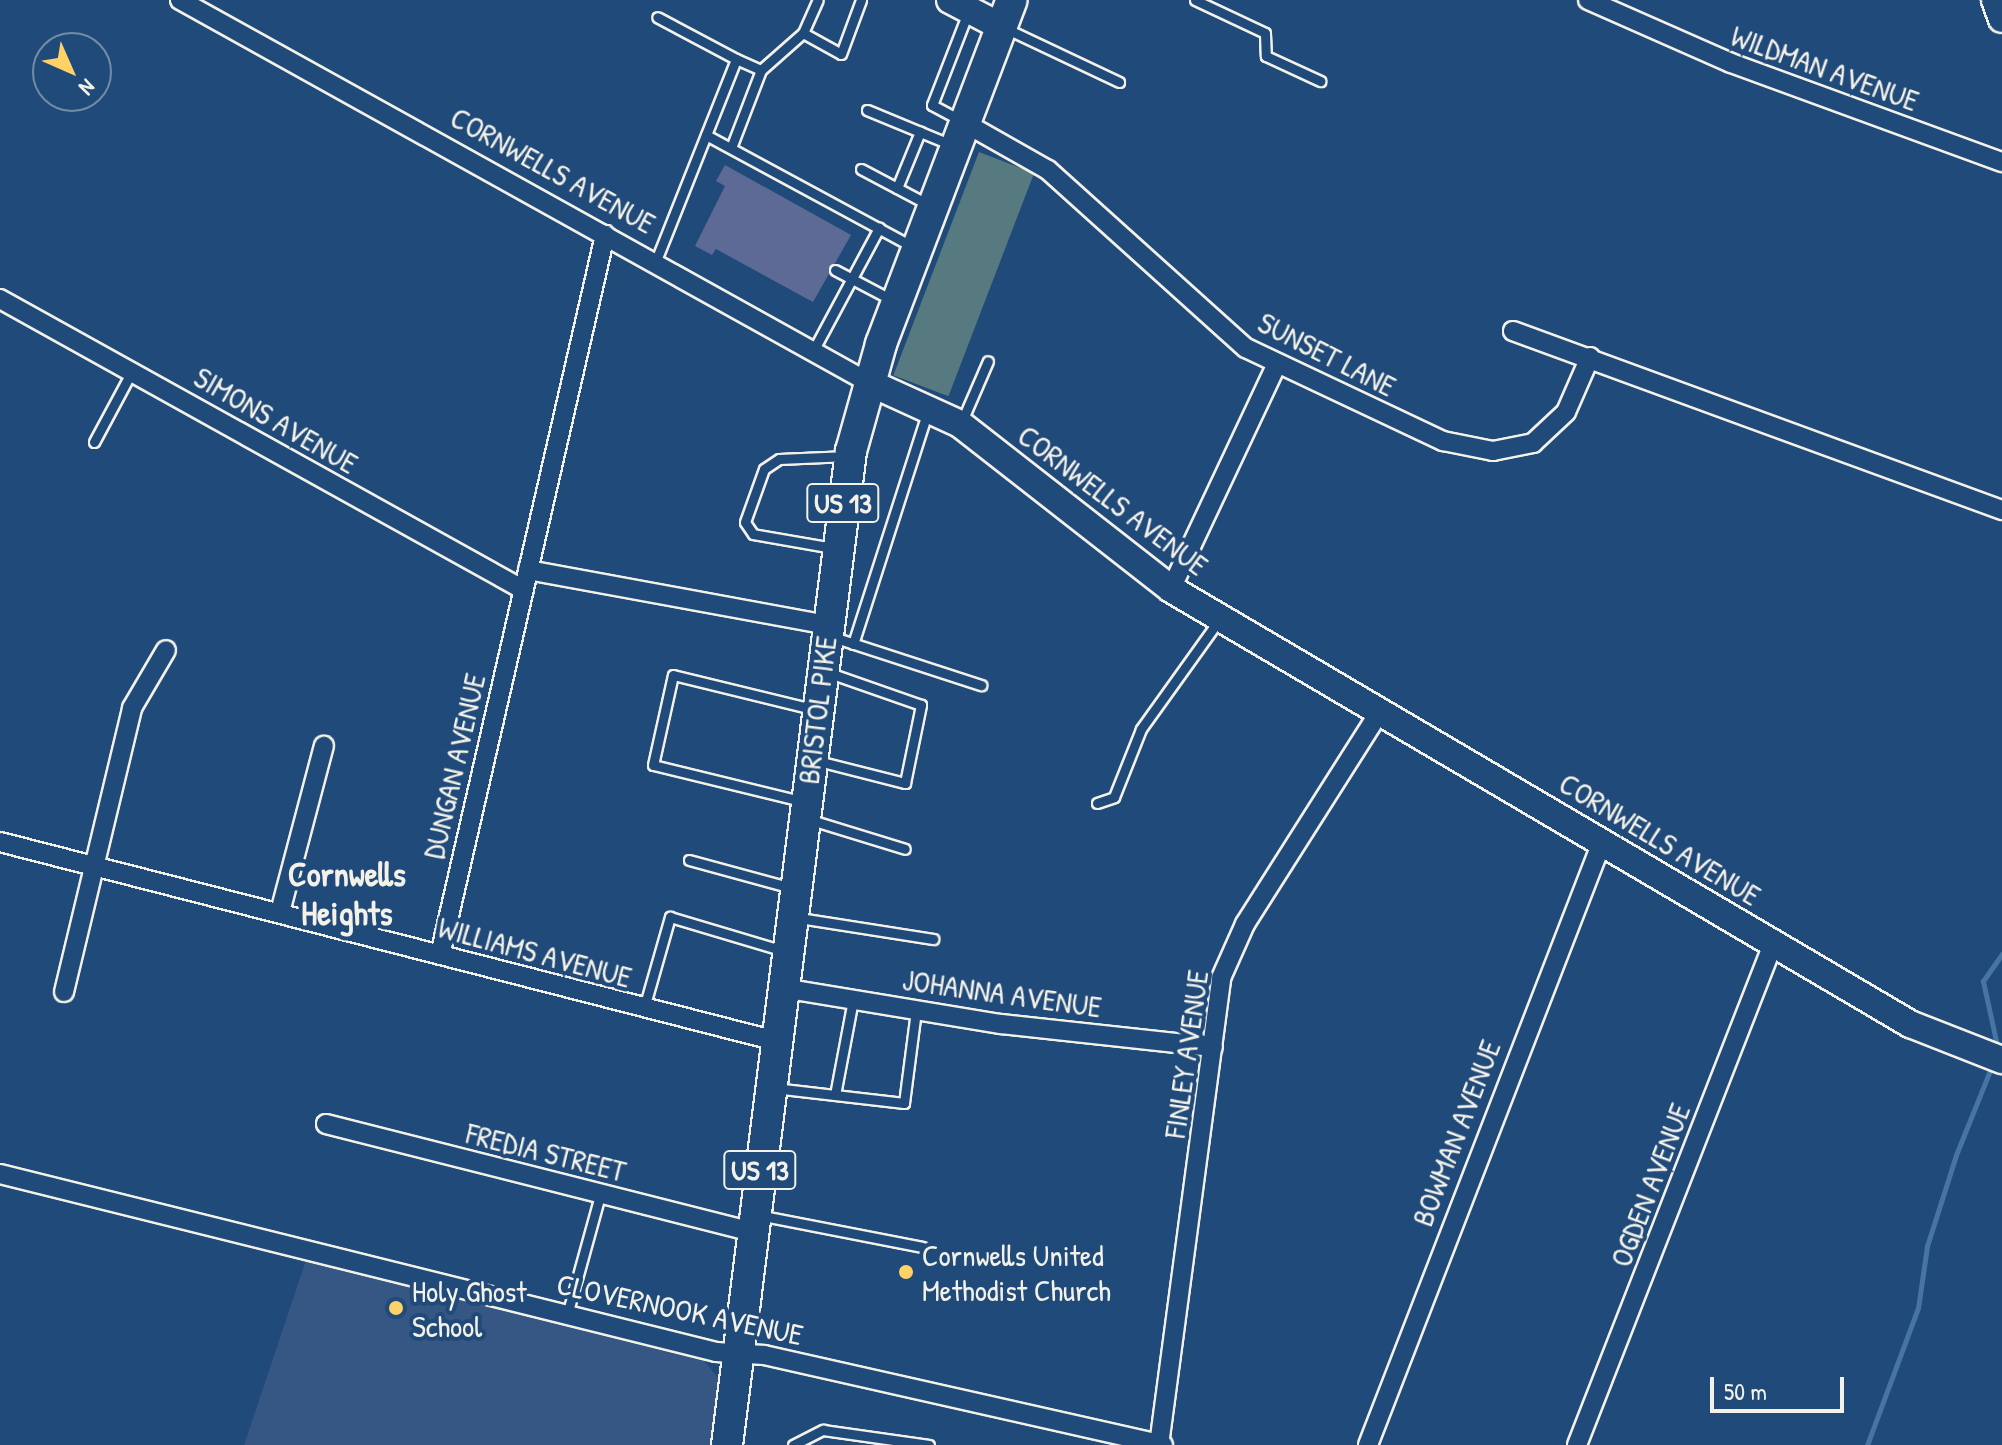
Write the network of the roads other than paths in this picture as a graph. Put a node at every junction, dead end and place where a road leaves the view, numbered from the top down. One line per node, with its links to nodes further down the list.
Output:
1 (180, 0): 26 (street, CORNWELLS AVENUE)
2 (818, 0): 11 (lane)
3 (861, 0): 11 (lane)
4 (1195, 0): 14 (lane)
5 (1588, 0): 21 (street, WILDMAN AVENUE)
6 (1995, 0): 10 (street)
7 (960, 5): 8 (street); 19 (lane)
8 (1006, 13): 15 (lane); 19 (main road, BRISTOL PIKE / US 13)
9 (657, 17): 12 (lane)
10 (2002, 19)
11 (803, 33): 13 (lane)
12 (736, 59): 13 (lane); 18 (lane)
13 (761, 70): 20 (lane)
14 (1320, 81)
15 (1119, 82)
16 (867, 110): 17 (lane)
17 (920, 132): 19 (lane); 23 (lane)
18 (706, 135): 20 (lane); 28 (lane)
19 (960, 135): 24 (main road, BRISTOL PIKE / US 13); 37 (street, SUNSET LANE)
20 (731, 148): 25 (lane)
21 (2002, 162)
22 (861, 169): 23 (lane)
23 (897, 188): 24 (lane)
24 (932, 207): 27 (main road, BRISTOL PIKE / US 13)
25 (879, 228): 27 (lane); 30 (lane)
26 (605, 235): 28 (street, CORNWELLS AVENUE); 46 (street)
27 (916, 249): 32 (main road, BRISTOL PIKE / US 13)
28 (655, 263): 34 (street, CORNWELLS AVENUE)
29 (835, 270): 30 (lane)
30 (852, 279): 32 (lane); 34 (lane)
31 (0, 299): 38 (street, SIMONS AVENUE)
32 (896, 302): 39 (main road, BRISTOL PIKE / US 13)
33 (1513, 331): 35 (street)
34 (813, 351): 39 (street, CORNWELLS AVENUE)
35 (1590, 357): 37 (street, SUNSET LANE); 44 (street)
36 (988, 361): 41 (lane)
37 (1276, 366): 47 (street)
38 (132, 371): 42 (lane); 48 (street, SIMONS AVENUE)
39 (868, 382): 40 (street, CORNWELLS AVENUE); 43 (main road, BRISTOL PIKE / US 13)
40 (929, 407): 41 (street, CORNWELLS AVENUE); 50 (lane)
41 (960, 424): 47 (street, CORNWELLS AVENUE)
42 (94, 442)
43 (850, 456): 45 (main road, BRISTOL PIKE / US 13); 45 (lane)
44 (2002, 510)
45 (836, 549): 50 (main road, BRISTOL PIKE / US 13)
46 (528, 570): 48 (street, DUNGAN AVENUE); 50 (street)
47 (1171, 589): 49 (street, CORNWELLS AVENUE)
48 (524, 590): 70 (street, DUNGAN AVENUE)
49 (1221, 617): 55 (street, CORNWELLS AVENUE); 58 (lane)
50 (835, 635): 52 (main road, BRISTOL PIKE / US 13); 53 (lane)
51 (166, 650): 64 (street)
52 (822, 670): 54 (main road, BRISTOL PIKE / US 13); 57 (lane)
53 (981, 685)
54 (817, 710): 57 (main road, BRISTOL PIKE / US 13); 59 (lane)
55 (1380, 711): 61 (street, CORNWELLS AVENUE); 77 (street, FINLEY AVENUE)
56 (324, 746): 66 (street)
57 (811, 759): 59 (main road, BRISTOL PIKE / US 13)
58 (1097, 803)
59 (804, 810): 62 (lane); 65 (main road, BRISTOL PIKE / US 13)
60 (0, 842): 64 (street, WILLIAMS AVENUE)
61 (1602, 842): 68 (street, CORNWELLS AVENUE); 93 (street, BOWMAN AVENUE)
62 (905, 849)
63 (689, 860): 65 (lane)
64 (90, 865): 66 (street, WILLIAMS AVENUE); 72 (street)
65 (793, 903): 67 (lane); 69 (main road, BRISTOL PIKE / US 13)
66 (280, 912): 70 (street, WILLIAMS AVENUE)
67 (933, 939)
68 (1773, 944): 78 (street, CORNWELLS AVENUE); 94 (street, OGDEN AVENUE)
69 (787, 952): 71 (main road, BRISTOL PIKE / US 13); 74 (lane)
70 (440, 955): 74 (street, WILLIAMS AVENUE)
71 (783, 988): 73 (street, JOHANNA AVENUE); 76 (main road, BRISTOL PIKE / US 13)
72 (64, 992)
73 (853, 1000): 75 (street, JOHANNA AVENUE); 80 (lane)
74 (644, 1010): 76 (street, WILLIAMS AVENUE)
75 (916, 1010): 77 (street, JOHANNA AVENUE); 80 (lane)
76 (776, 1041): 79 (main road, BRISTOL PIKE / US 13)
77 (1213, 1047): 92 (street, FINLEY AVENUE)
78 (1996, 1058)
79 (771, 1087): 80 (lane); 84 (main road, BRISTOL PIKE / US 13)
80 (835, 1095)
81 (326, 1124): 83 (street, FREDIA STREET)
82 (0, 1174): 86 (street, CLOVERNOOK AVENUE)
83 (600, 1195): 84 (street, FREDIA STREET); 86 (lane)
84 (754, 1223): 85 (lane); 87 (main road, BRISTOL PIKE / US 13)
85 (922, 1247)
86 (567, 1315): 87 (street, CLOVERNOOK AVENUE)
87 (738, 1353): 89 (main road, BRISTOL PIKE / US 13); 92 (street, CLOVERNOOK AVENUE)
88 (809, 1441): 90 (lane); 91 (lane)
89 (727, 1445)
90 (793, 1445)
91 (929, 1445)
92 (1161, 1445)
93 (1368, 1445)
94 (1577, 1445)

